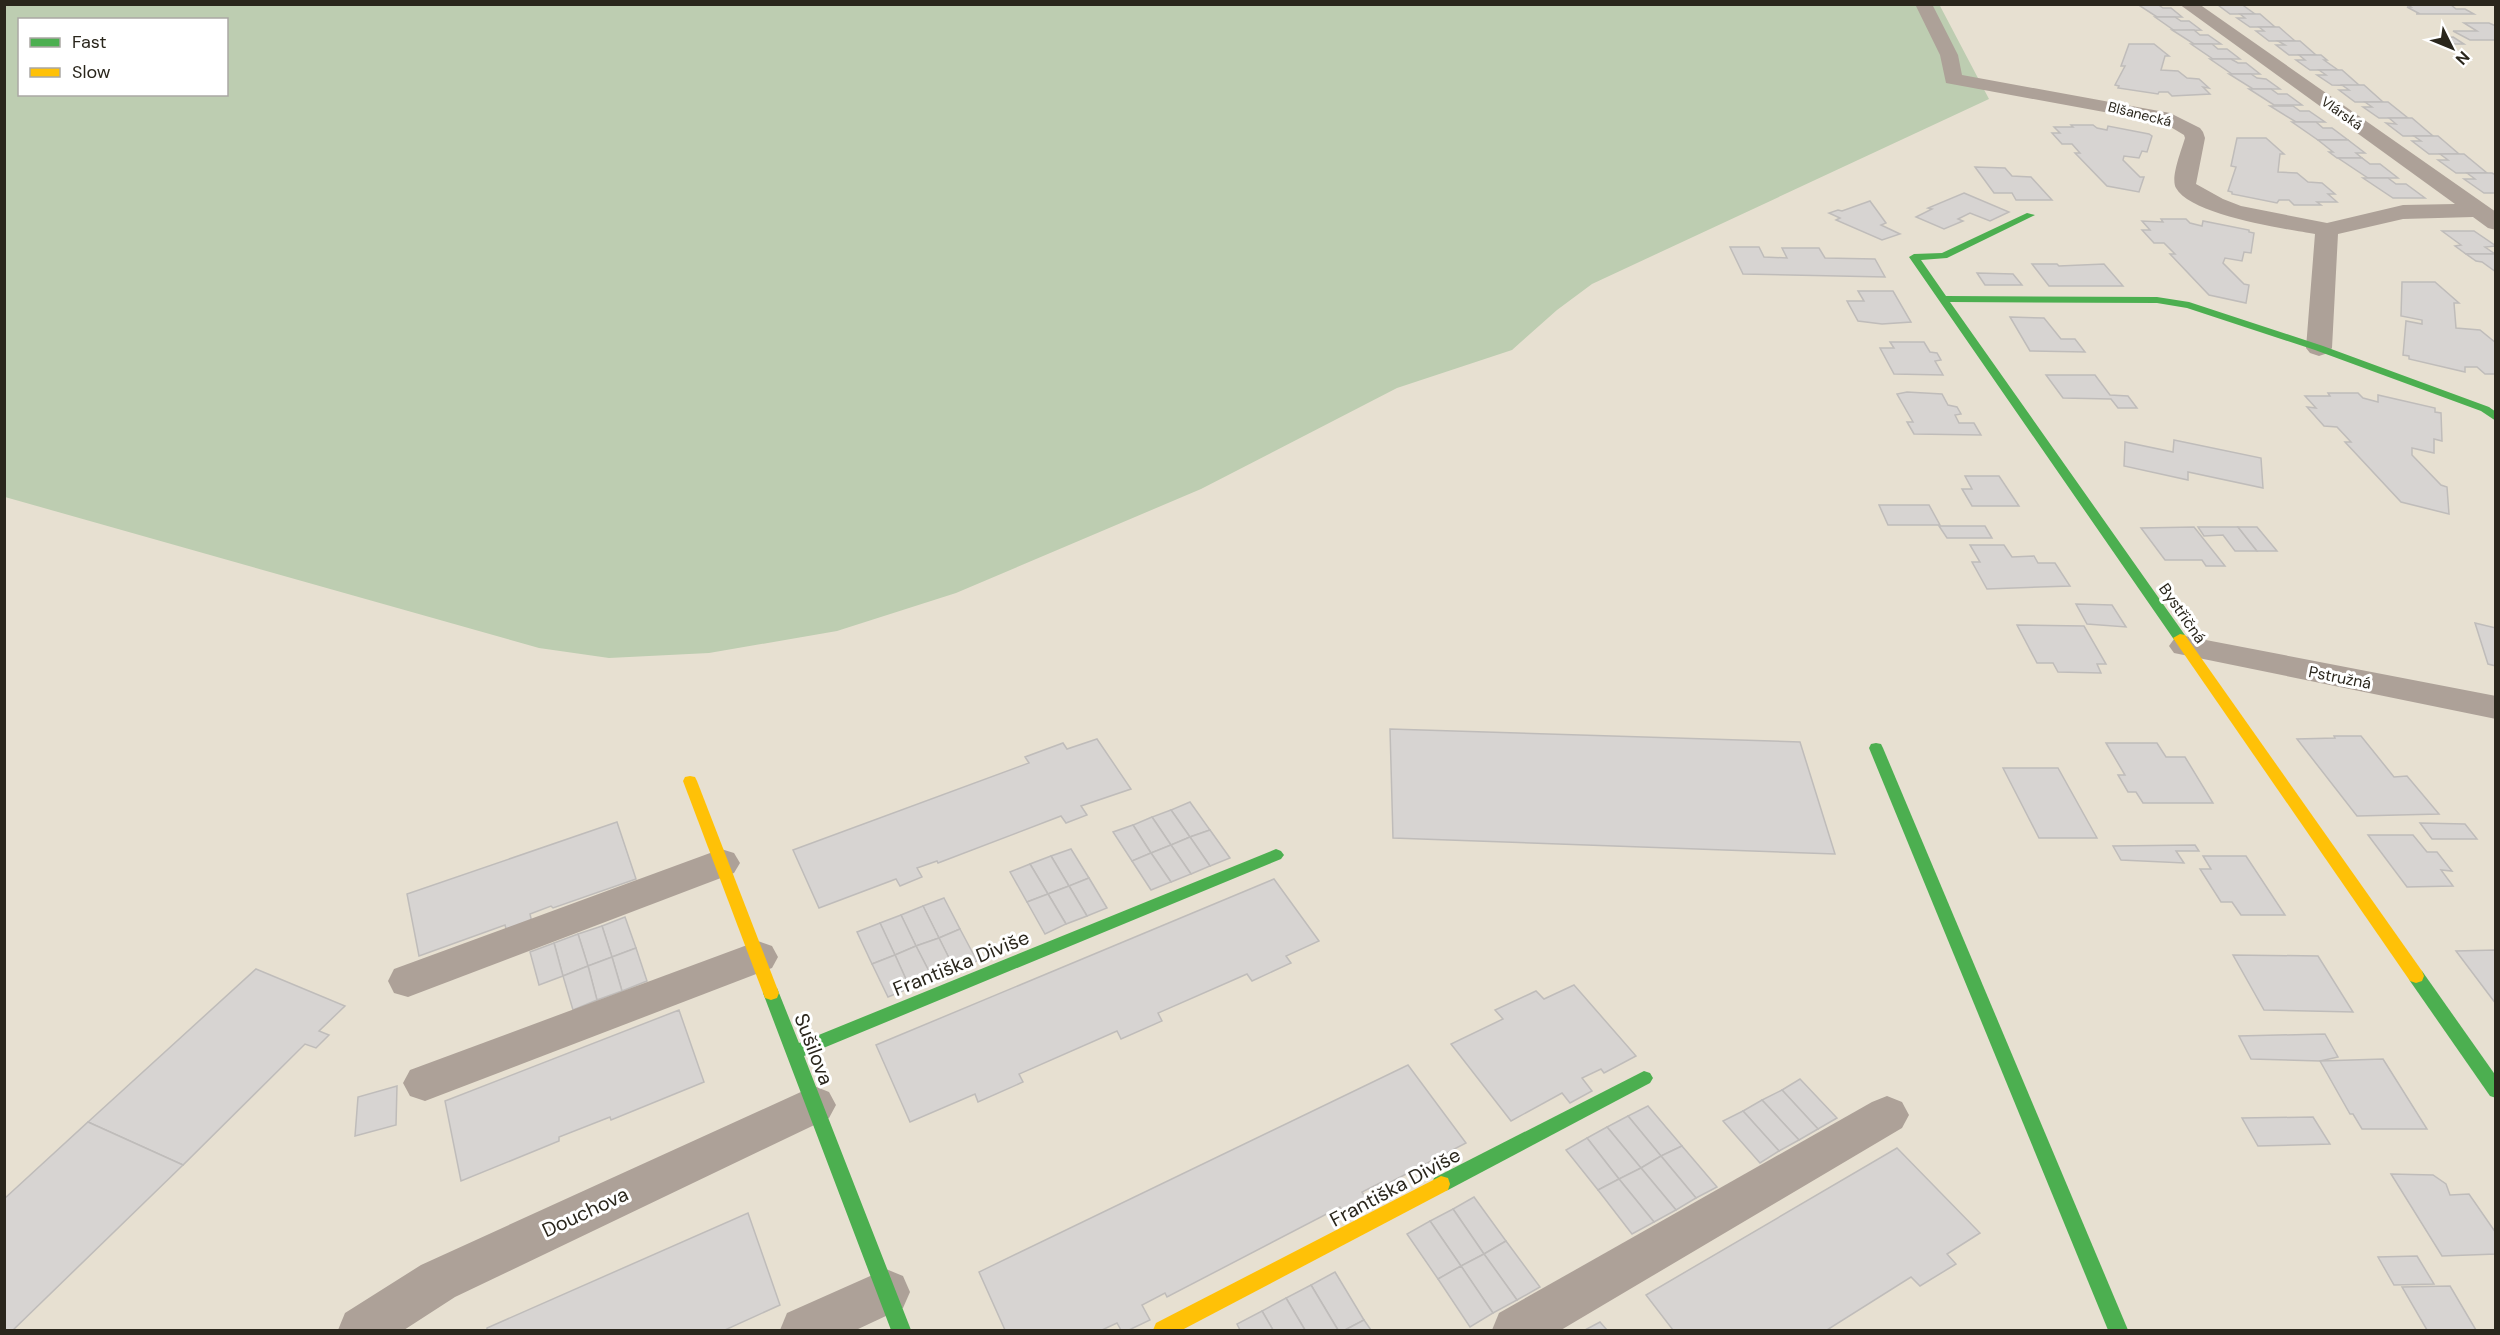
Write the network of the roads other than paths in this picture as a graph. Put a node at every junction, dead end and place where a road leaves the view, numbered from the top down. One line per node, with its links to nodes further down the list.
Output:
1 (1923, 4): 5 (street, Blšanecká)
2 (2187, 4): 4 (street, Vlárská)
3 (2030, 215): 6 (street, Bystřičná)
4 (2486, 216): 5 (street, Blšanecká)
5 (2327, 230): 7 (street)
6 (1943, 299): 7 (street); 9 (street, Bystřičná)
7 (2319, 348): 8 (street)
8 (2496, 418)
9 (2185, 646): 10 (street, Pstružná); 20 (street, Bystřičná)
10 (2496, 708)
11 (1876, 748): 28 (street)
12 (690, 781): 14 (street, Sušilova)
13 (1276, 855): 17 (street, Františka Diviše)
14 (722, 863): 15 (street, Sušilova); 16 (street)
15 (758, 957): 17 (street, Sušilova); 19 (street)
16 (408, 981)
17 (794, 1053): 21 (street, Sušilova)
18 (1644, 1078): 26 (street, Františka Diviše)
19 (425, 1083)
20 (2496, 1091)
21 (814, 1105): 23 (street, Sušilova); 24 (street, Douchova)
22 (1887, 1115): 27 (street)
23 (893, 1311): 25 (street)
24 (362, 1330)
25 (804, 1330)
26 (1163, 1330)
27 (1516, 1330)
28 (2118, 1330)

